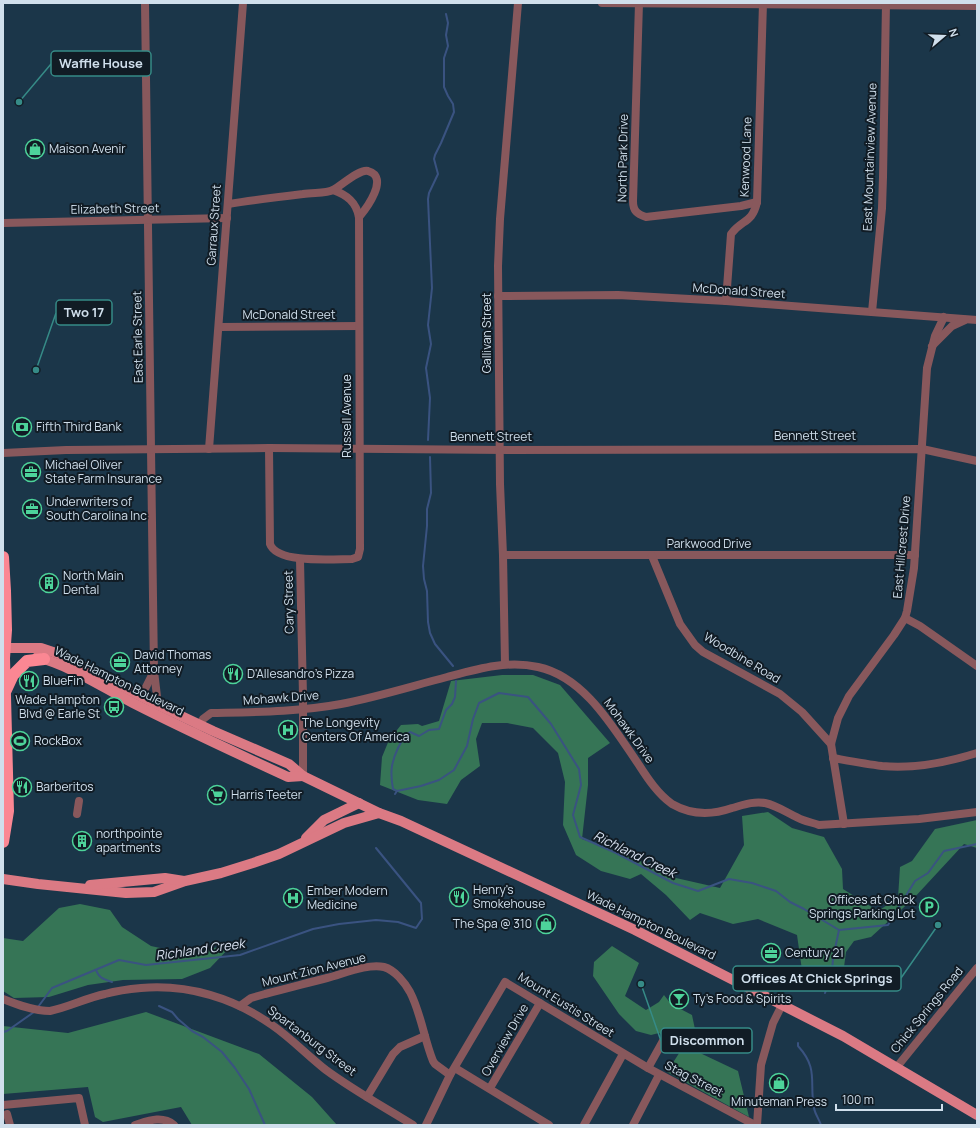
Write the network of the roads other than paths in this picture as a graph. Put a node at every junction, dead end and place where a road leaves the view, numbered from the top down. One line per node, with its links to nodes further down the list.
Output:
1 (145, 3): 16 (street, East Earle Street)
2 (243, 3): 13 (street, Garraux Street)
3 (518, 3): 18 (street, Gallivan Street)
4 (602, 3): 5 (street)
5 (639, 4): 6 (street); 12 (street, North Park Drive)
6 (718, 4): 7 (street)
7 (763, 4): 8 (street); 12 (street, Kenwood Lane)
8 (850, 4): 9 (street)
9 (886, 4): 10 (street); 20 (street, East Mountainview Avenue)
10 (977, 6)
11 (333, 190): 13 (street); 14 (street, Russell Avenue); 14 (street)
12 (757, 202): 19 (street, Kenwood Lane)
13 (228, 204): 15 (street, Garraux Street)
14 (359, 217): 24 (street, Russell Avenue)
15 (227, 218): 16 (street, Elizabeth Street); 25 (street, Garraux Street)
16 (149, 220): 17 (street, Elizabeth Street); 29 (street, East Earle Street)
17 (3, 223)
18 (498, 296): 19 (street, McDonald Street); 31 (street, Gallivan Street)
19 (726, 301): 20 (street, McDonald Street)
20 (872, 312): 21 (street, McDonald Street)
21 (944, 317): 22 (street, McDonald Street); 26 (street, East Hillcrest Drive)
22 (966, 319): 23 (street, McDonald Street); 26 (street)
23 (977, 320)
24 (360, 326): 25 (street, McDonald Street); 28 (street, Russell Avenue)
25 (218, 327): 30 (street, Garraux Street)
26 (932, 347): 32 (street, East Hillcrest Drive)
27 (269, 448): 28 (street, Bennett Street); 30 (street, Bennett Street); 39 (street, Cary Street)
28 (359, 448): 31 (street, Bennett Street); 39 (street, Russell Avenue)
29 (152, 449): 30 (street, Bennett Street); 33 (street, Bennett Street); 45 (street, East Earle Street)
30 (209, 449)
31 (500, 449): 32 (street, Bennett Street); 35 (street, Gallivan Street)
32 (922, 449): 34 (street, Bennett Street); 36 (street, East Hillcrest Drive)
33 (3, 453)
34 (977, 461)
35 (503, 555): 37 (street, Parkwood Drive); 43 (street, Gallivan Street)
36 (915, 555): 37 (street, Parkwood Drive); 40 (street, East Hillcrest Drive)
37 (652, 556): 51 (street, Woodbine Road)
38 (3, 557): 41 (highway)
39 (300, 560): 49 (street, Cary Street)
40 (905, 618): 44 (street); 51 (street, East Hillcrest Drive)
41 (3, 647): 42 (main road, Wade Hampton Boulevard); 46 (highway); 47 (main road, Wade Hampton Boulevard)
42 (44, 659): 46 (highway); 50 (main road, Wade Hampton Boulevard)
43 (505, 664): 49 (street, Mohawk Drive); 61 (street, Mohawk Drive)
44 (977, 666)
45 (154, 671): 47 (street, East Earle Street); 48 (street, East Earle Street)
46 (5, 693): 57 (highway)
47 (134, 693): 48 (main road, Wade Hampton Boulevard)
48 (158, 705): 50 (main road, Wade Hampton Boulevard)
49 (304, 710): 50 (street, Mohawk Drive); 54 (street, Cary Street)
50 (197, 729): 54 (main road, Wade Hampton Boulevard)
51 (831, 744): 53 (street, East Hillcrest Drive)
52 (977, 752): 53 (street)
53 (833, 758): 61 (street, East Hillcrest Drive)
54 (303, 776): 56 (main road, Wade Hampton Boulevard)
55 (79, 802): 60 (street)
56 (359, 803): 59 (main road, Wade Hampton Boulevard); 63 (main road)
57 (6, 811): 62 (highway)
58 (977, 812): 61 (street, Mohawk Drive)
59 (379, 813): 63 (main road); 72 (main road, Wade Hampton Boulevard)
60 (77, 814)
61 (844, 824)
62 (3, 842)
63 (302, 842): 66 (main road)
64 (3, 879): 67 (main road)
65 (154, 879): 66 (main road); 67 (main road); 68 (main road)
66 (185, 881): 68 (main road)
67 (75, 888): 68 (main road)
68 (104, 891)
69 (977, 968): 79 (street, Chick Springs Road)
70 (3, 999): 73 (street, Spartanburg Street)
71 (540, 1003): 76 (street, Mount Eustis Street); 77 (street, Mount Eustis Street); 82 (street, Overview Drive)
72 (782, 1005): 79 (main road, Wade Hampton Boulevard); 96 (street)
73 (240, 1006): 74 (street, Mount Zion Avenue); 83 (street, Spartanburg Street)
74 (425, 1036): 80 (street, Mount Zion Avenue); 83 (street)
75 (663, 1041): 78 (street)
76 (623, 1054): 78 (street, Stag Street); 94 (street)
77 (455, 1068): 80 (street, Mount Eustis Street); 82 (street)
78 (648, 1068): 81 (street, Stag Street)
79 (896, 1068): 86 (main road, Wade Hampton Boulevard)
80 (450, 1075): 92 (street, Mount Eustis Street)
81 (659, 1075): 95 (street); 96 (street, Stag Street)
82 (490, 1088): 93 (street)
83 (367, 1096): 91 (street, Spartanburg Street)
84 (3, 1105): 88 (street)
85 (7, 1114): 87 (street)
86 (977, 1115)
87 (10, 1125)
88 (85, 1125)
89 (134, 1125): 90 (street)
90 (174, 1125)
91 (413, 1125)
92 (426, 1125)
93 (550, 1125)
94 (584, 1125)
95 (633, 1125)
96 (756, 1125)

